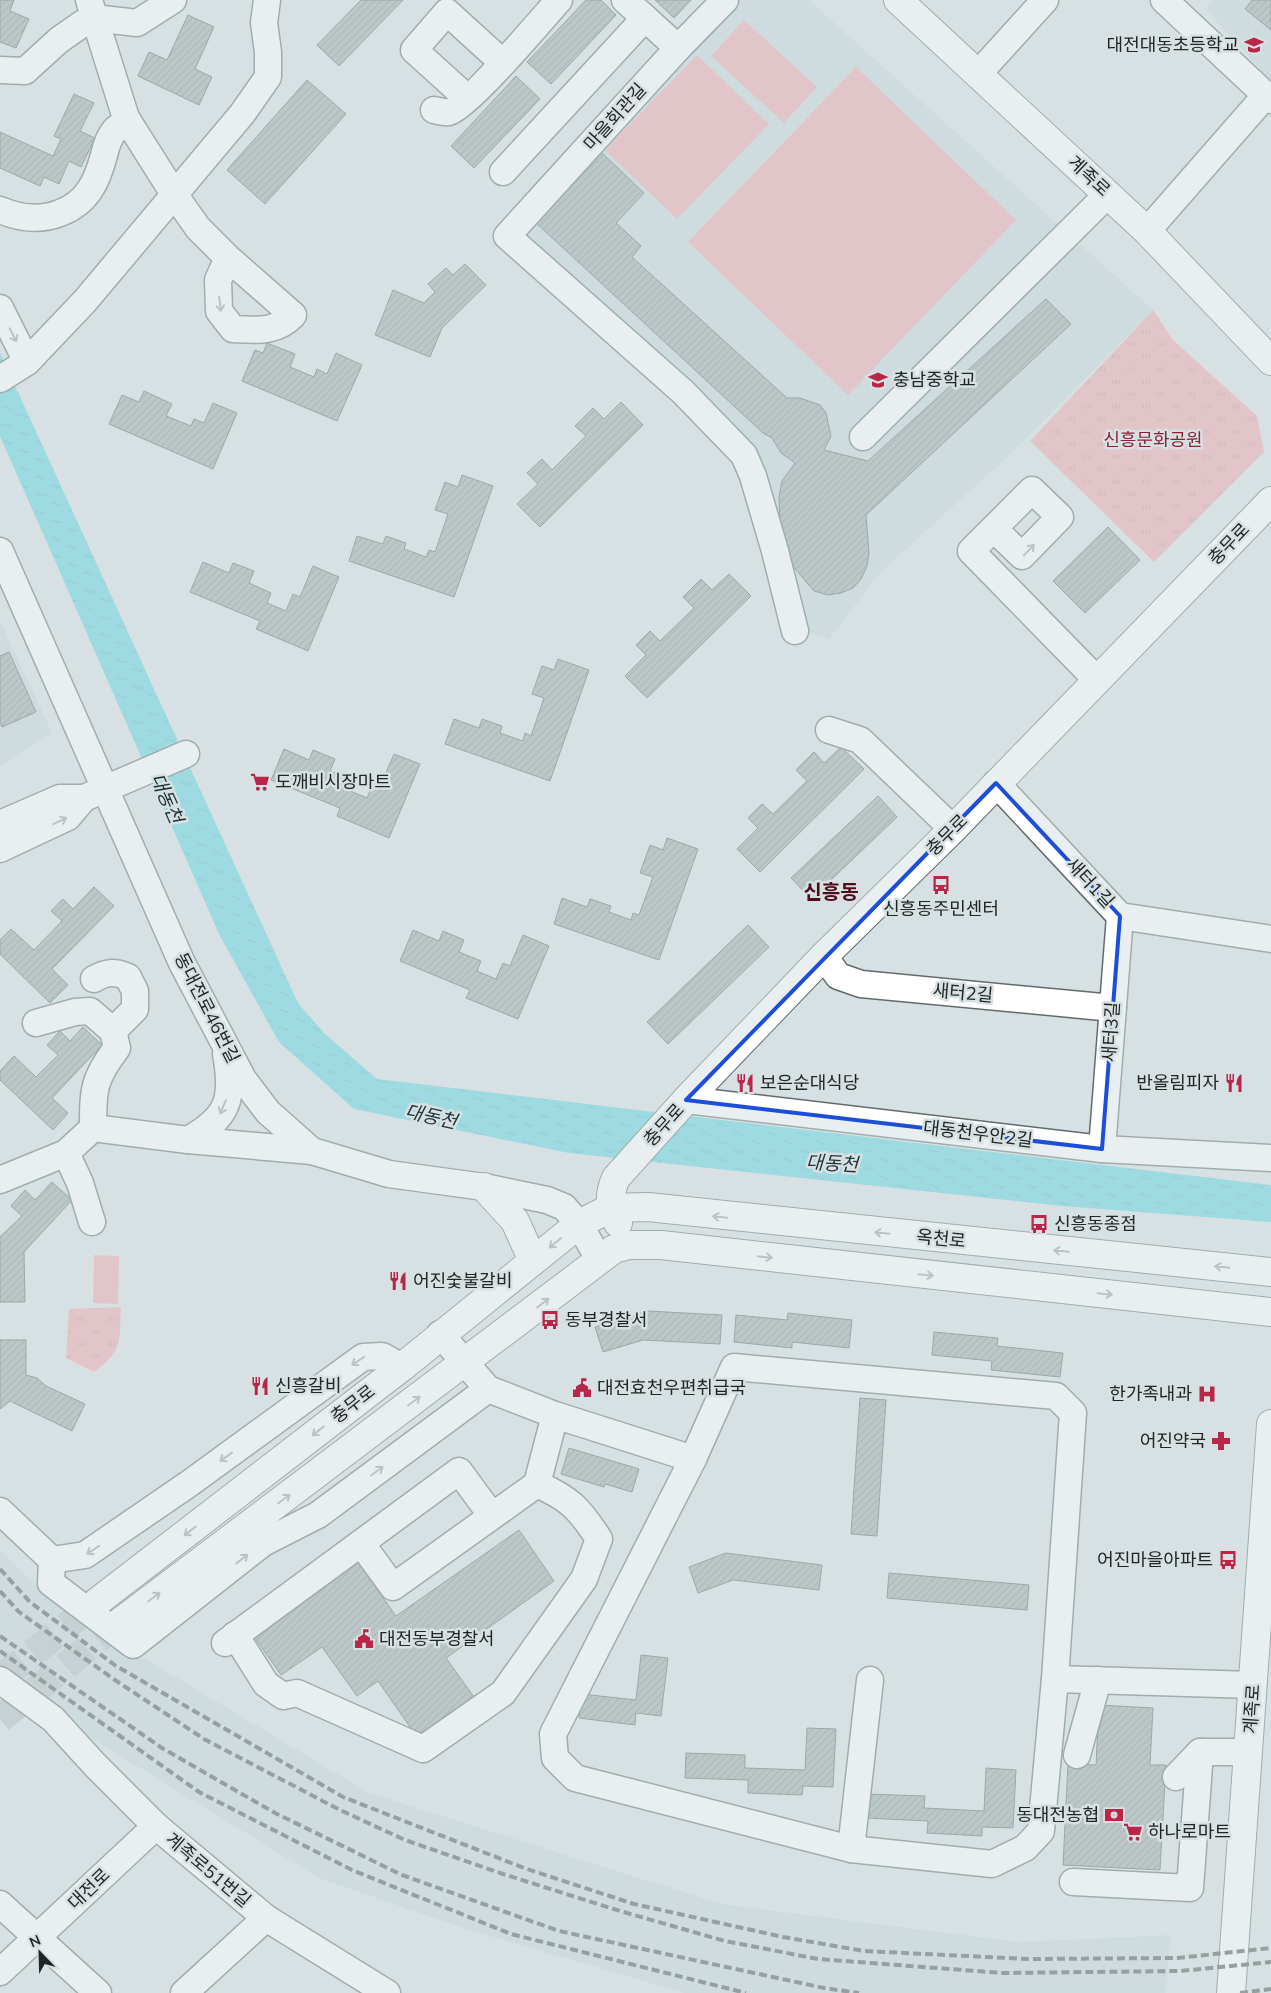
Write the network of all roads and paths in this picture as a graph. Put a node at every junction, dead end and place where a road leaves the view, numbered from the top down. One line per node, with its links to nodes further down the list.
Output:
1 (173, 0): 9 (street)
2 (267, 0): 20 (street)
3 (559, 0): 12 (street)
4 (624, 0): 10 (street)
5 (725, 0): 11 (street, 마을회관길)
6 (898, 0): 14 (main road, 계족로)
7 (1044, 0): 14 (street)
8 (1174, 3): 15 (street)
9 (92, 9): 13 (street); 18 (street)
10 (645, 18): 11 (street); 19 (street)
11 (678, 48): 34 (street, 마을회관길)
12 (503, 62): 16 (street); 16 (street)
13 (0, 70)
14 (978, 74): 21 (main road, 계족로)
15 (1268, 97): 23 (street)
16 (467, 98): 17 (street)
17 (434, 110)
18 (128, 121): 20 (street); 22 (street)
19 (503, 172)
20 (174, 194): 24 (street); 27 (street)
21 (1108, 194): 23 (main road, 계족로); 28 (street)
22 (0, 210)
23 (1147, 231): 26 (main road, 계족로)
24 (228, 258): 24 (street, one-way to 24)
25 (0, 308): 27 (street, one-way to 27)
26 (1271, 361)
27 (15, 369)
28 (863, 436)
29 (1271, 501): 32 (main road, 충무로)
30 (1271, 523): 32 (main road)
31 (994, 529): 35 (street)
32 (1237, 536): 35 (main road, 충무로)
33 (0, 551): 39 (street, 동대전로46번길)
34 (795, 630)
35 (1097, 680): 38 (main road, 충무로)
36 (829, 730): 41 (street)
37 (186, 754): 39 (street)
38 (996, 783): 41 (main road, 충무로); 44 (street, 새터1길)
39 (103, 790): 40 (street); 51 (street, 동대전로46번길)
40 (8, 826): 42 (street); 43 (street)
41 (954, 829): 46 (main road, 충무로)
42 (0, 850)
43 (0, 857)
44 (1120, 916): 45 (street, 새터1길); 48 (street, 새터3길)
45 (1271, 939)
46 (824, 956): 48 (street, 새터2길); 52 (main road, 충무로)
47 (94, 979): 50 (street)
48 (1113, 1008): 55 (street, 새터3길)
49 (36, 1023): 50 (street)
50 (113, 1031): 53 (street)
51 (224, 1043): 54 (street, one-way to 54); 56 (street, 동대전로46번길)
52 (686, 1100): 55 (street, 대동천우안2길); 61 (main road, 충무로)
53 (93, 1128): 54 (street); 57 (street)
54 (188, 1140): 56 (street)
55 (1102, 1149): 58 (street, 대동천우안2길)
56 (312, 1150): 60 (street, 동대전로46번길)
57 (66, 1153): 59 (street); 62 (street)
58 (1271, 1158)
59 (0, 1180)
60 (484, 1187): 63 (street, 동대전로46번길); 66 (main road)
61 (610, 1208): 63 (main road, 충무로); 64 (main road); 67 (main road, 옥천로, one-way to 61)
62 (92, 1222)
63 (579, 1224): 65 (street, 동대전로46번길); 66 (main road, 충무로, one-way to 66)
64 (629, 1245): 65 (main road, 충무로); 68 (main road, one-way to 68)
65 (599, 1259): 70 (main road, 충무로, one-way to 65)
66 (533, 1261): 69 (main road, 충무로)
67 (1271, 1272)
68 (1271, 1312)
69 (440, 1334): 70 (street); 71 (main road, 충무로)
70 (465, 1363): 72 (street); 82 (main road, 충무로, one-way to 70)
71 (402, 1367): 80 (street, one-way to 80); 81 (main road, 충무로, one-way to 81)
72 (488, 1389): 73 (street); 80 (street, one-way to 72)
73 (555, 1415): 75 (street); 76 (street)
74 (1271, 1424): 87 (main road, 계족로)
75 (693, 1459): 83 (street); 93 (street)
76 (537, 1484): 78 (street); 79 (street)
77 (0, 1511): 80 (street)
78 (492, 1516): 79 (street); 79 (street)
79 (361, 1543)
80 (51, 1572)
81 (96, 1602)
82 (115, 1626)
83 (1055, 1679): 86 (street); 93 (street)
84 (0, 1680): 92 (street, 계족로51번길)
85 (870, 1680): 93 (street)
86 (1098, 1680): 87 (street); 90 (street)
87 (1253, 1686): 89 (main road, 계족로)
88 (1200, 1752): 89 (street); 91 (street); 94 (street)
89 (1248, 1752): 102 (main road, 계족로)
90 (1077, 1755)
91 (1176, 1778)
92 (156, 1826): 96 (street, 계족로51번길); 97 (street, 대전로)
93 (851, 1848)
94 (1073, 1882)
95 (0, 1904): 97 (street)
96 (266, 1918): 100 (street); 101 (street, 계족로51번길)
97 (39, 1937): 98 (street, 대전로); 99 (street)
98 (0, 1972)
99 (98, 1993)
100 (184, 1993)
101 (387, 1993)
102 (1232, 1993)

